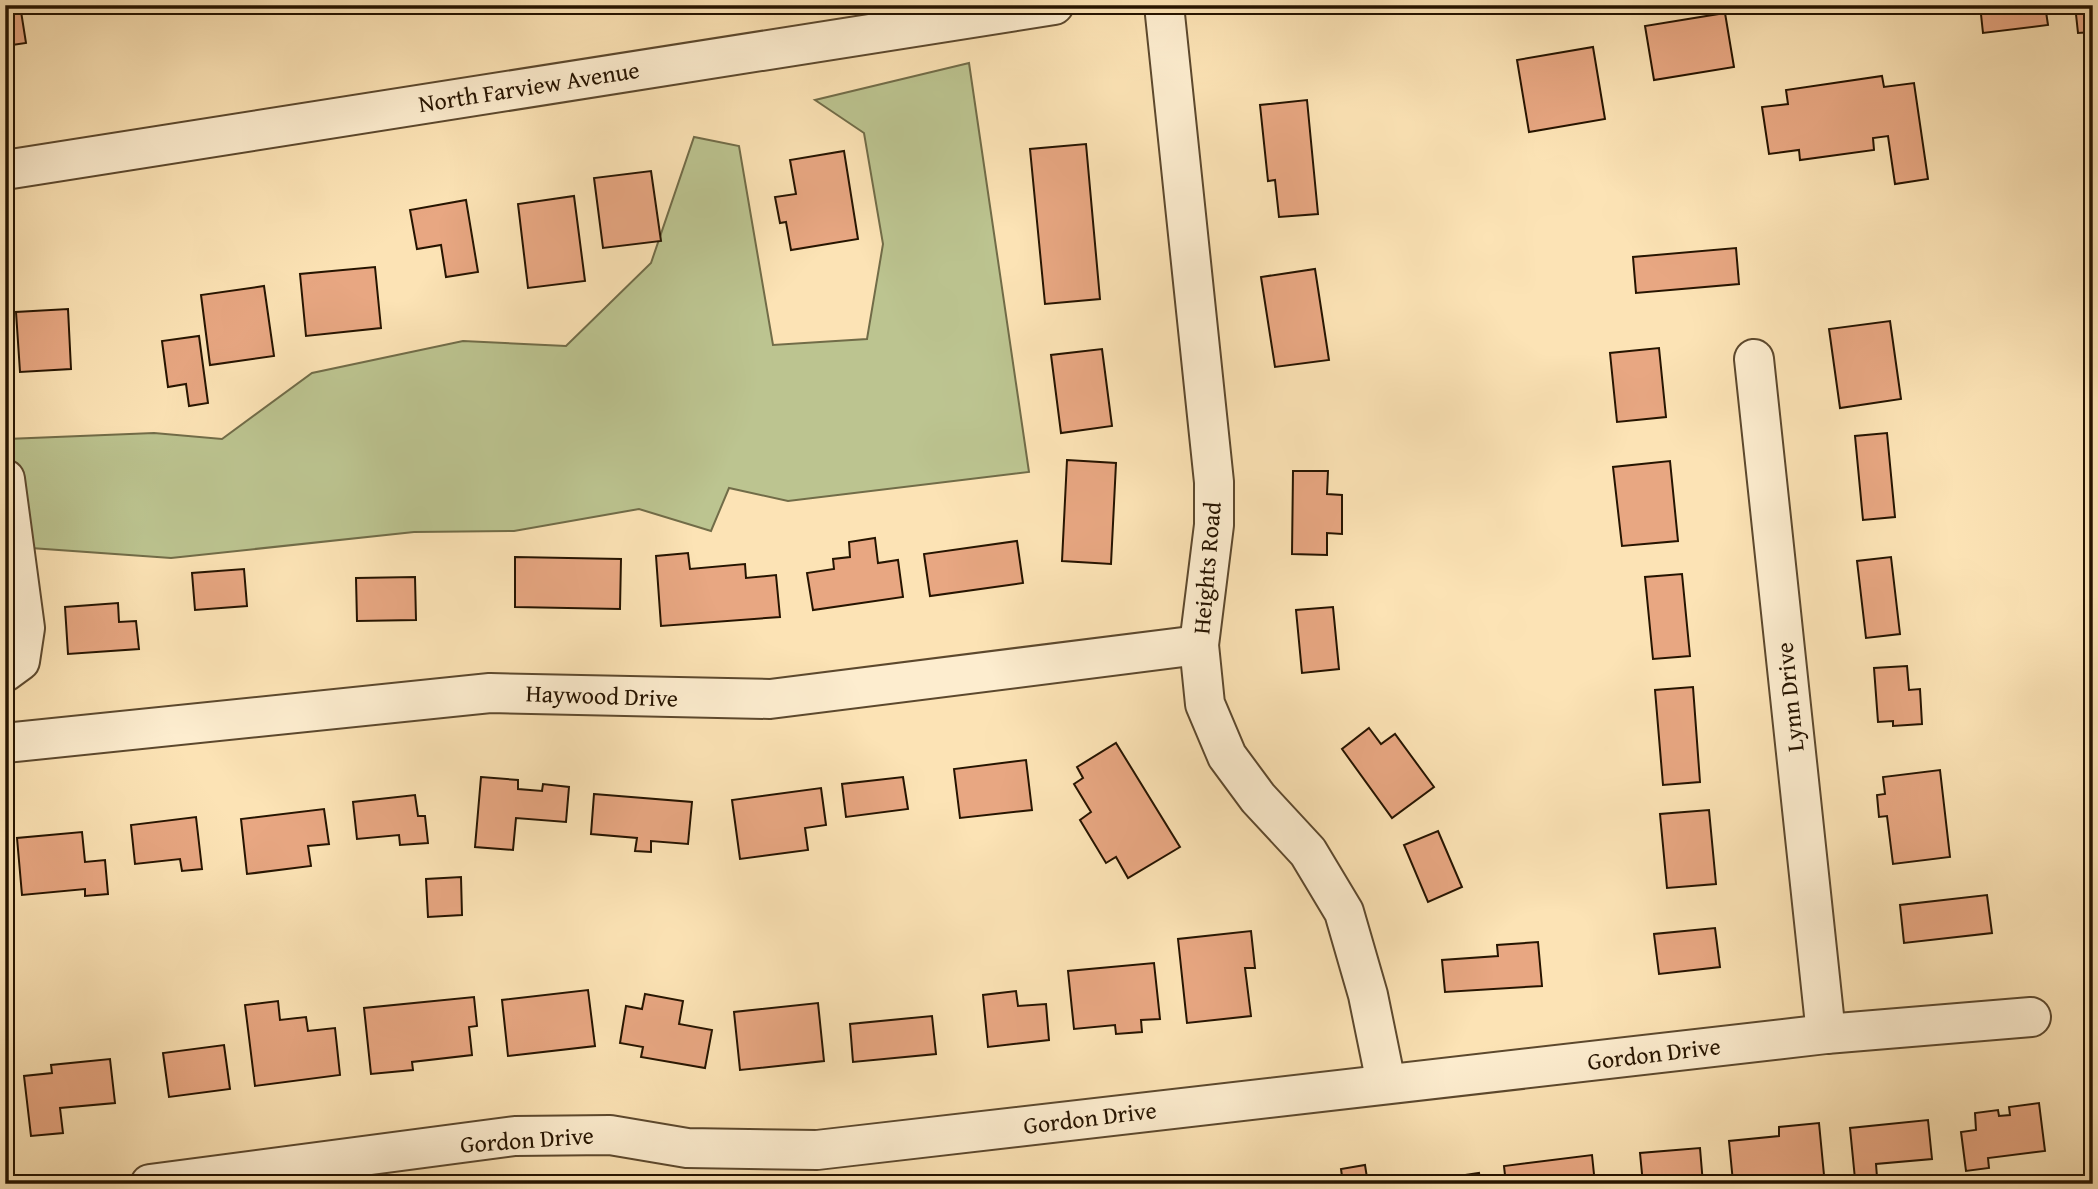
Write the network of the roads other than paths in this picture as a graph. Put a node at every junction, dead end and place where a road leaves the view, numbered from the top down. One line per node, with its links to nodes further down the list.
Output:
1 (1054, 5): 3 (street, North Farview Avenue)
2 (1164, 5): 6 (street, Heights Road)
3 (5, 170)
4 (1755, 359): 10 (street, Lynn Drive)
5 (5, 479): 7 (street)
6 (1199, 645): 8 (street, Haywood Drive); 11 (street, Heights Road)
7 (5, 672)
8 (5, 743)
9 (2031, 1017): 10 (street, Gordon Drive)
10 (1826, 1034): 11 (street, Gordon Drive)
11 (1387, 1083): 12 (street, Gordon Drive)
12 (150, 1184)

